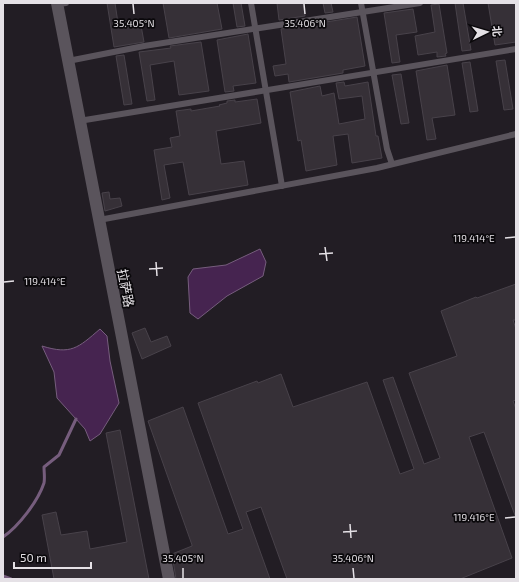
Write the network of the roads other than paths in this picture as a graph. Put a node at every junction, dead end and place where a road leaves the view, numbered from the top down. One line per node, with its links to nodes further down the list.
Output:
1 (250, 3): 6 (lane)
2 (361, 3): 5 (lane)
3 (420, 3): 5 (lane)
4 (60, 4): 8 (street, 拉萨路)
5 (362, 13): 6 (lane); 9 (lane)
6 (255, 29): 8 (lane); 10 (lane)
7 (516, 49): 9 (lane)
8 (68, 61): 11 (street, 拉萨路)
9 (374, 73): 10 (lane); 13 (lane)
10 (266, 91): 11 (lane); 14 (lane)
11 (80, 122): 15 (street, 拉萨路)
12 (516, 134): 13 (lane)
13 (392, 164): 14 (lane)
14 (282, 186): 15 (lane)
15 (98, 220): 16 (street, 拉萨路)
16 (169, 579)

